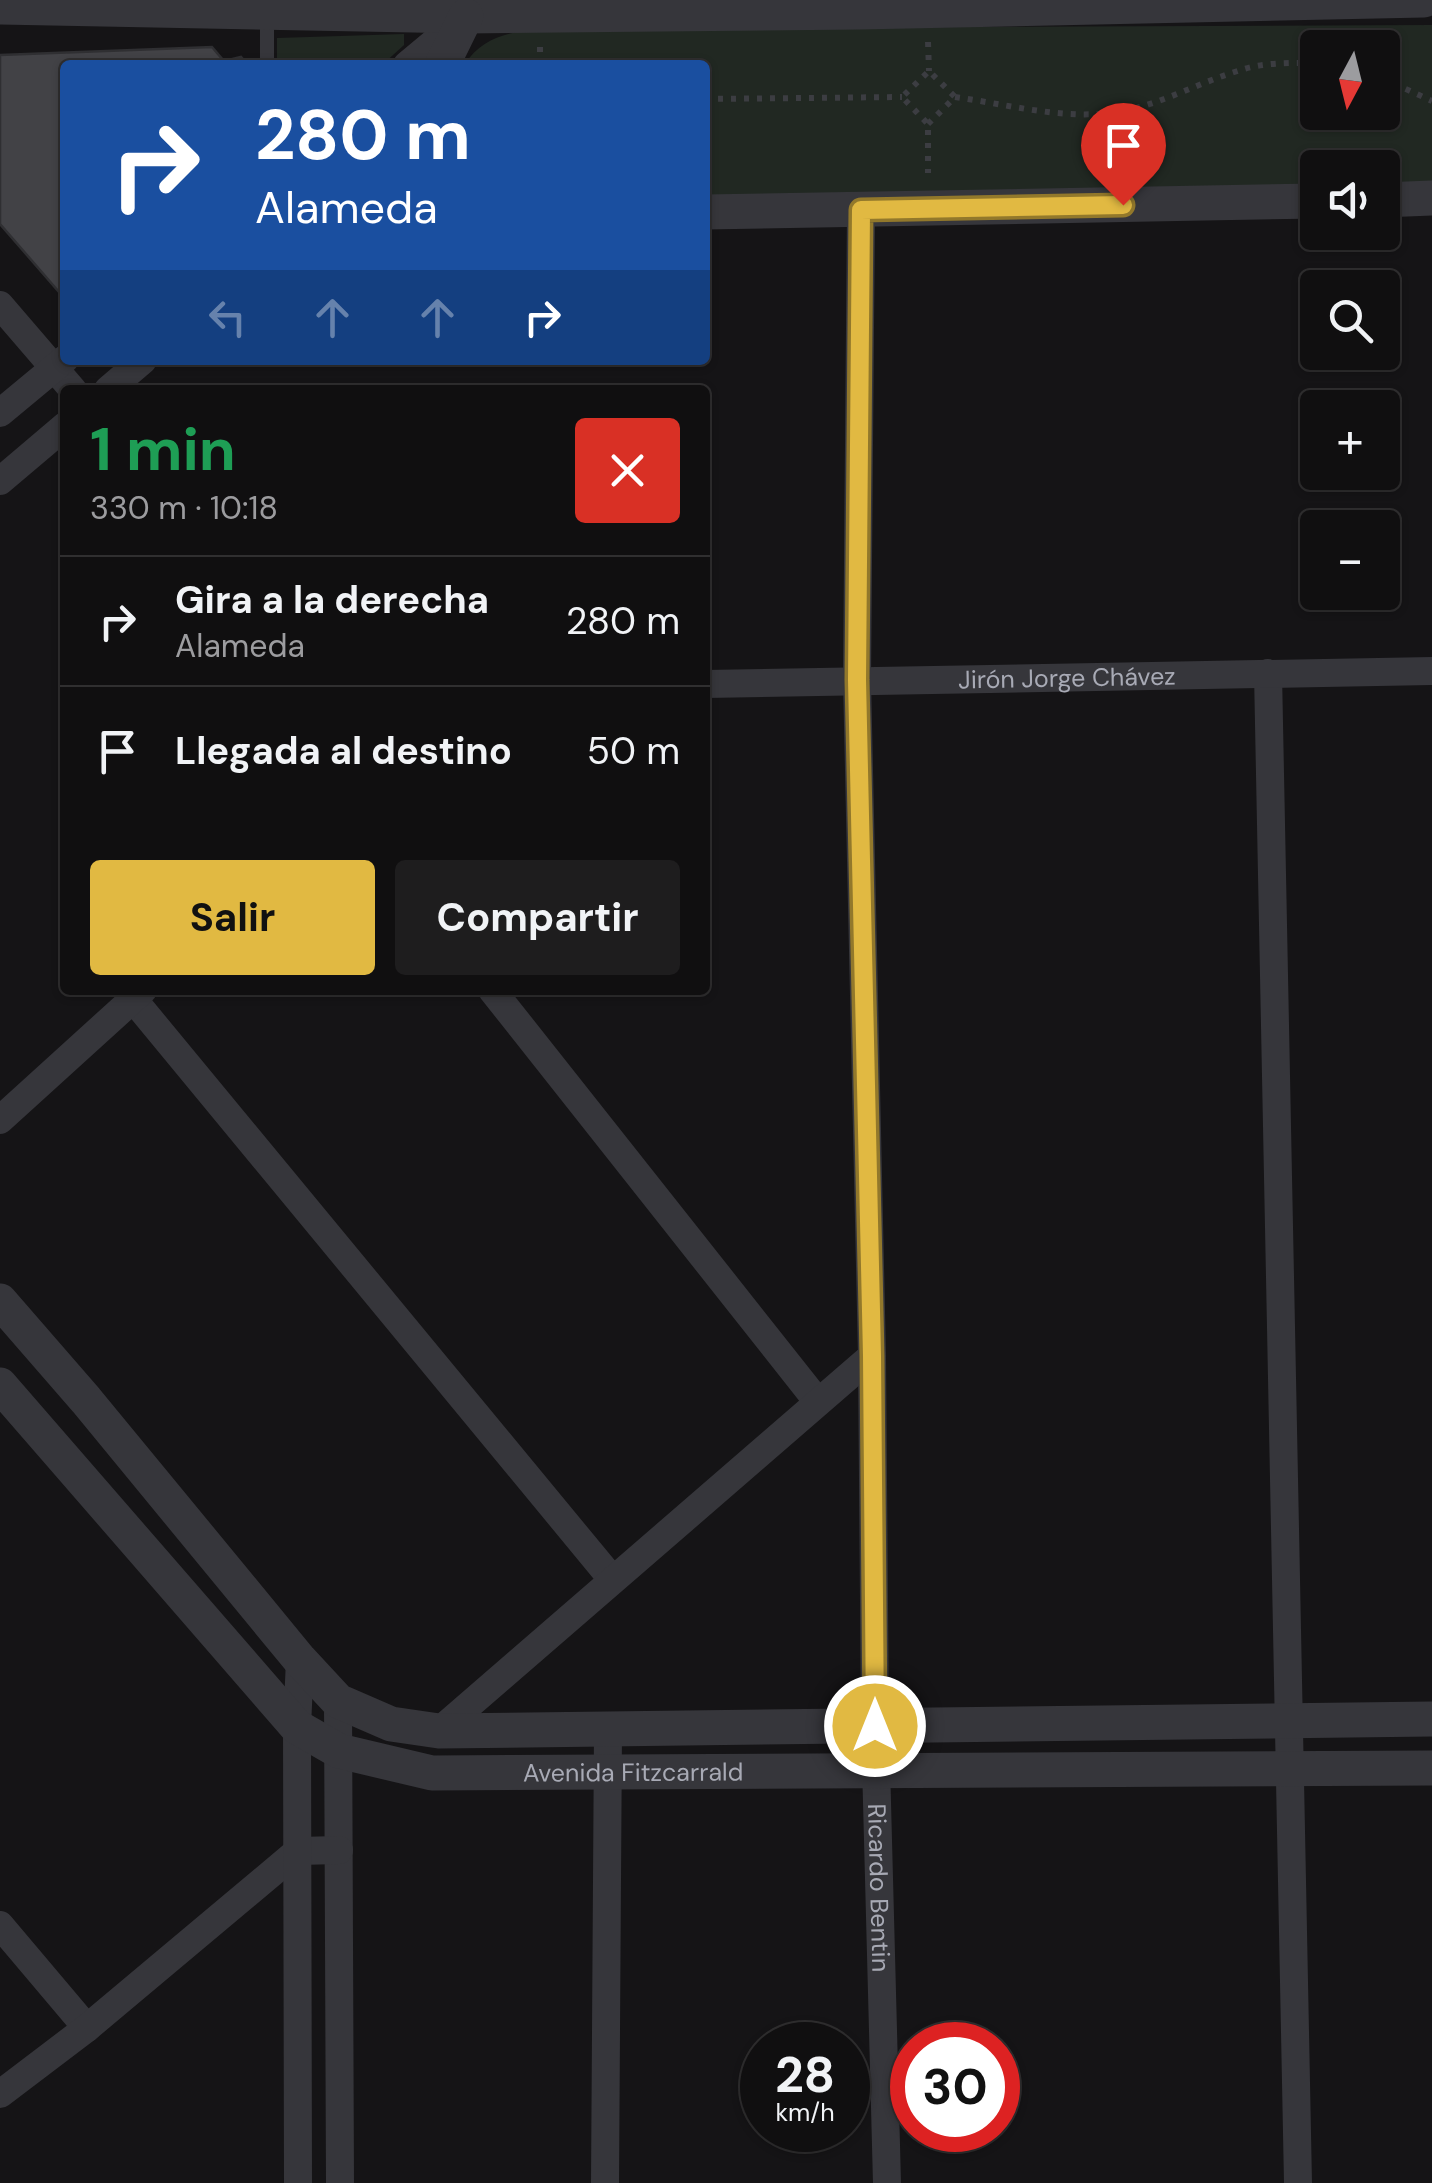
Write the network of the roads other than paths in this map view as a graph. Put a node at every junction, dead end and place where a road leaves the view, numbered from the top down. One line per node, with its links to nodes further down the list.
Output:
1 (1424, 0): 2 (street)
2 (1362, 1): 3 (street)
3 (859, 6): 6 (street)
4 (0, 7): 5 (street)
5 (267, 12): 6 (street); 7 (lane)
6 (466, 16): 8 (street); 9 (street)
7 (267, 60)
8 (414, 60)
9 (444, 60)
10 (1432, 198): 11 (street)
11 (1400, 199)
12 (1300, 201): 13 (street)
13 (861, 210): 14 (street); 24 (street, Ricardo Bentin)
14 (710, 212)
15 (0, 305): 17 (street)
16 (137, 365): 18 (street)
17 (64, 372): 19 (street)
18 (114, 385)
19 (0, 413)
20 (60, 430): 21 (street)
21 (0, 481)
22 (1432, 671): 23 (street, Jirón Jorge Chávez)
23 (1268, 673): 24 (street, Jirón Jorge Chávez); 38 (street)
24 (857, 680): 25 (street, Jirón Jorge Chávez); 31 (street, Ricardo Bentin)
25 (710, 684)
26 (137, 995): 29 (street)
27 (139, 995): 34 (street)
28 (496, 995): 33 (street)
29 (0, 1120)
30 (0, 1301): 35 (street)
31 (872, 1356): 33 (street); 39 (street, Ricardo Bentin)
32 (0, 1385): 40 (street, Avenida Fitzcarrald)
33 (818, 1402): 34 (street)
34 (612, 1578): 42 (street)
35 (300, 1660): 36 (street); 40 (street)
36 (338, 1701): 42 (street); 43 (street)
37 (1432, 1719): 38 (street)
38 (1287, 1721): 39 (street); 44 (street)
39 (875, 1726): 41 (street); 47 (street, Ricardo Bentin)
40 (297, 1727): 43 (street, Avenida Fitzcarrald); 49 (street)
41 (608, 1730): 42 (street); 46 (street)
42 (439, 1732)
43 (339, 1751): 46 (street, Avenida Fitzcarrald); 48 (street)
44 (1289, 1768): 45 (street, Avenida Fitzcarrald); 47 (street, Avenida Fitzcarrald); 57 (street)
45 (1432, 1768)
46 (608, 1770): 47 (street, Avenida Fitzcarrald); 55 (street)
47 (876, 1770): 56 (street, Ricardo Bentin)
48 (339, 1850): 49 (street); 54 (street)
49 (298, 1851): 51 (street); 53 (street)
50 (0, 1925): 51 (street)
51 (88, 2028): 52 (street)
52 (0, 2094)
53 (298, 2183)
54 (340, 2183)
55 (605, 2183)
56 (887, 2183)
57 (1298, 2183)

